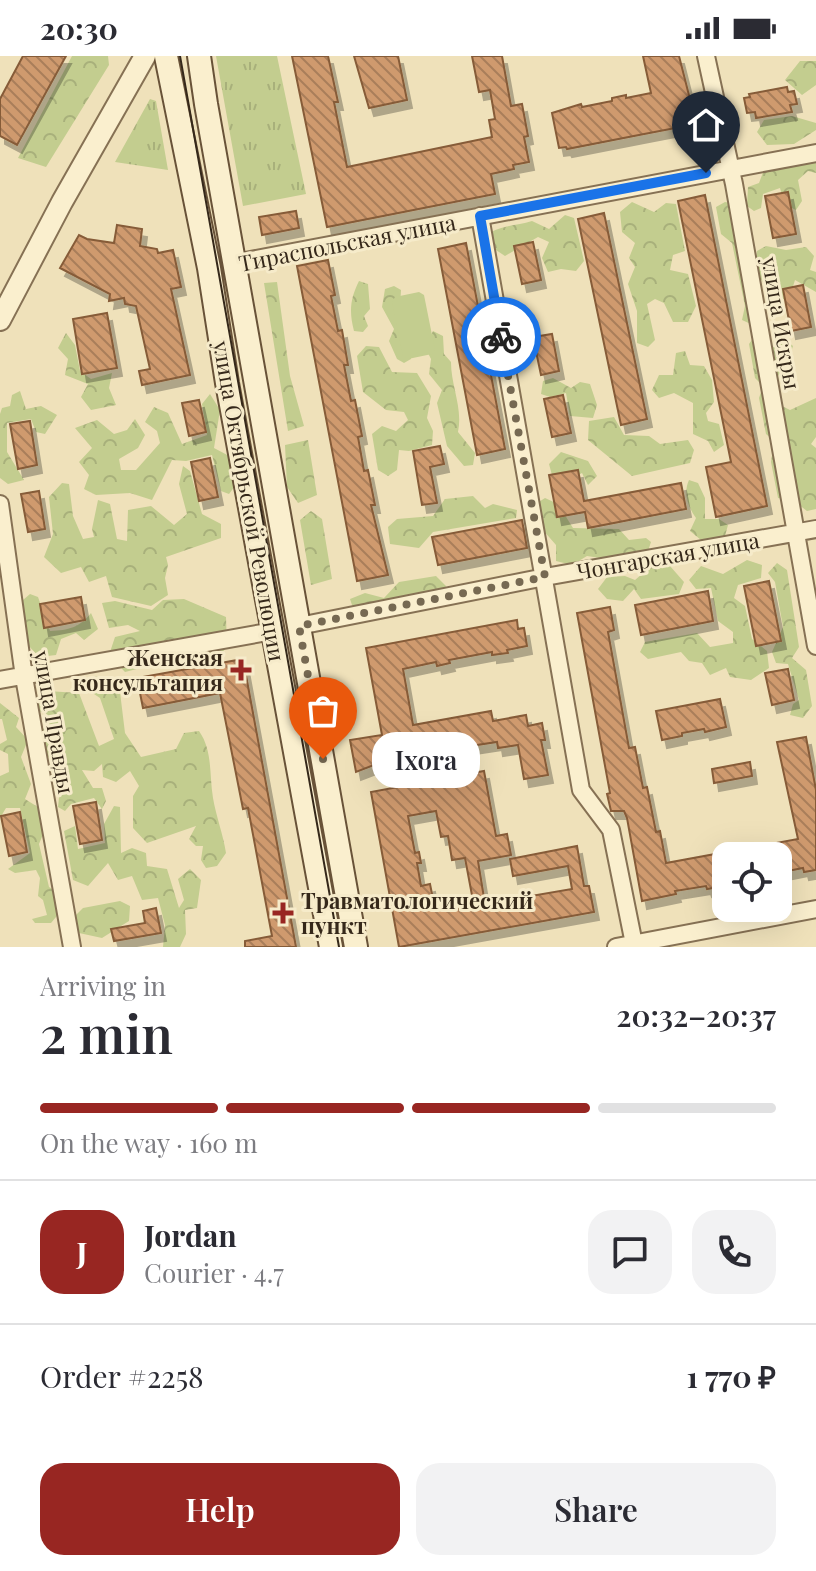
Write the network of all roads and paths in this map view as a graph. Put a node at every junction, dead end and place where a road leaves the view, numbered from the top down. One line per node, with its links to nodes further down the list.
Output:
1 (164, 56): 4 (street); 8 (main road, улица Октябрьской Революции)
2 (199, 56): 7 (main road, улица Октябрьской Революции)
3 (706, 56): 6 (street, улица Искры)
4 (142, 61): 12 (street)
5 (816, 153): 6 (street, Тираспольская улица)
6 (731, 168): 9 (street, Тираспольская улица); 17 (street, улица Искры)
7 (220, 182): 8 (main road); 10 (main road, улица Октябрьской Революции)
8 (194, 187): 11 (main road, улица Октябрьской Революции)
9 (480, 216): 10 (street, Тираспольская улица); 18 (street)
10 (235, 263): 11 (main road, Тираспольская улица); 13 (main road, улица Октябрьской Революции)
11 (209, 268): 14 (main road, улица Октябрьской Революции)
12 (0, 320)
13 (255, 377): 14 (main road); 19 (main road, улица Октябрьской Революции)
14 (227, 383): 19 (main road, улица Октябрьской Революции)
15 (0, 504): 21 (street, улица Правды)
16 (816, 529): 17 (street, Чонгарская улица)
17 (797, 533): 18 (street, Чонгарская улица); 20 (street, улица Искры)
18 (545, 577): 19 (street, Чонгарская улица); 26 (street)
19 (285, 629): 21 (street, Чонгарская улица); 23 (main road, улица Октябрьской Революции); 24 (main road, улица Октябрьской Революции)
20 (816, 646)
21 (24, 677): 22 (street, Чонгарская улица); 27 (street, улица Правды)
22 (0, 680)
23 (330, 794): 24 (main road); 29 (main road, улица Октябрьской Революции)
24 (304, 799): 28 (main road, улица Октябрьской Революции)
25 (816, 909): 26 (street)
26 (623, 946)
27 (72, 947)
28 (331, 947)
29 (356, 947)

